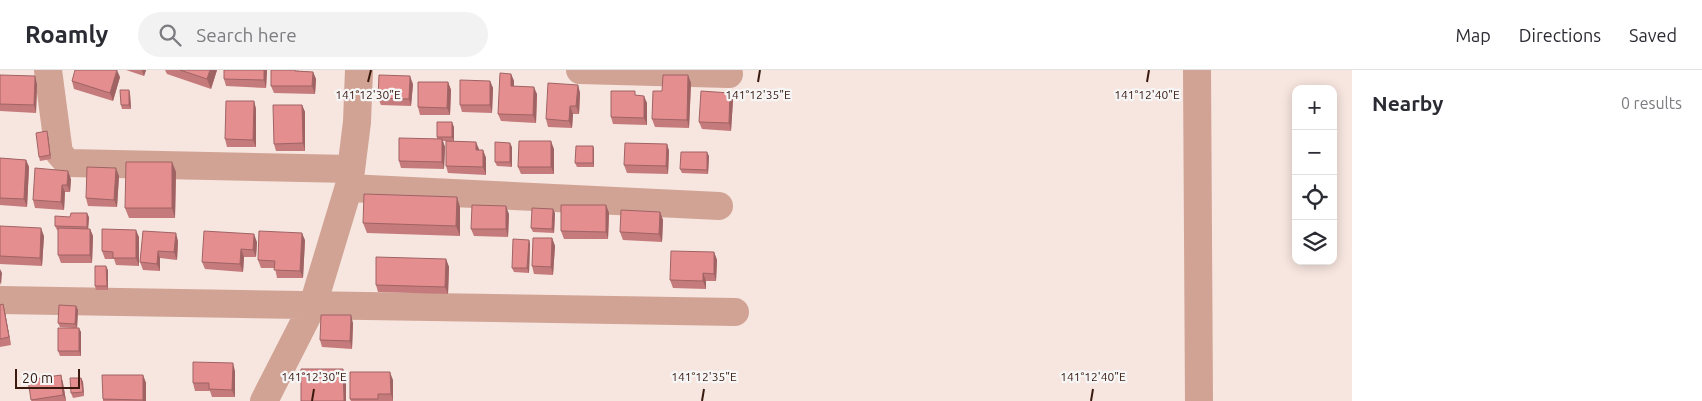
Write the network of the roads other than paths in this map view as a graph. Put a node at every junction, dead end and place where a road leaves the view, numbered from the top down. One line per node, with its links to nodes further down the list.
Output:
1 (48, 70): 6 (street)
2 (359, 70): 6 (street)
3 (580, 70): 5 (street)
4 (1197, 70): 12 (street)
5 (729, 74)
6 (350, 179): 7 (street); 9 (street)
7 (719, 206)
8 (0, 300): 9 (street)
9 (313, 305): 10 (street); 11 (street)
10 (735, 312)
11 (264, 401)
12 (1200, 401)

